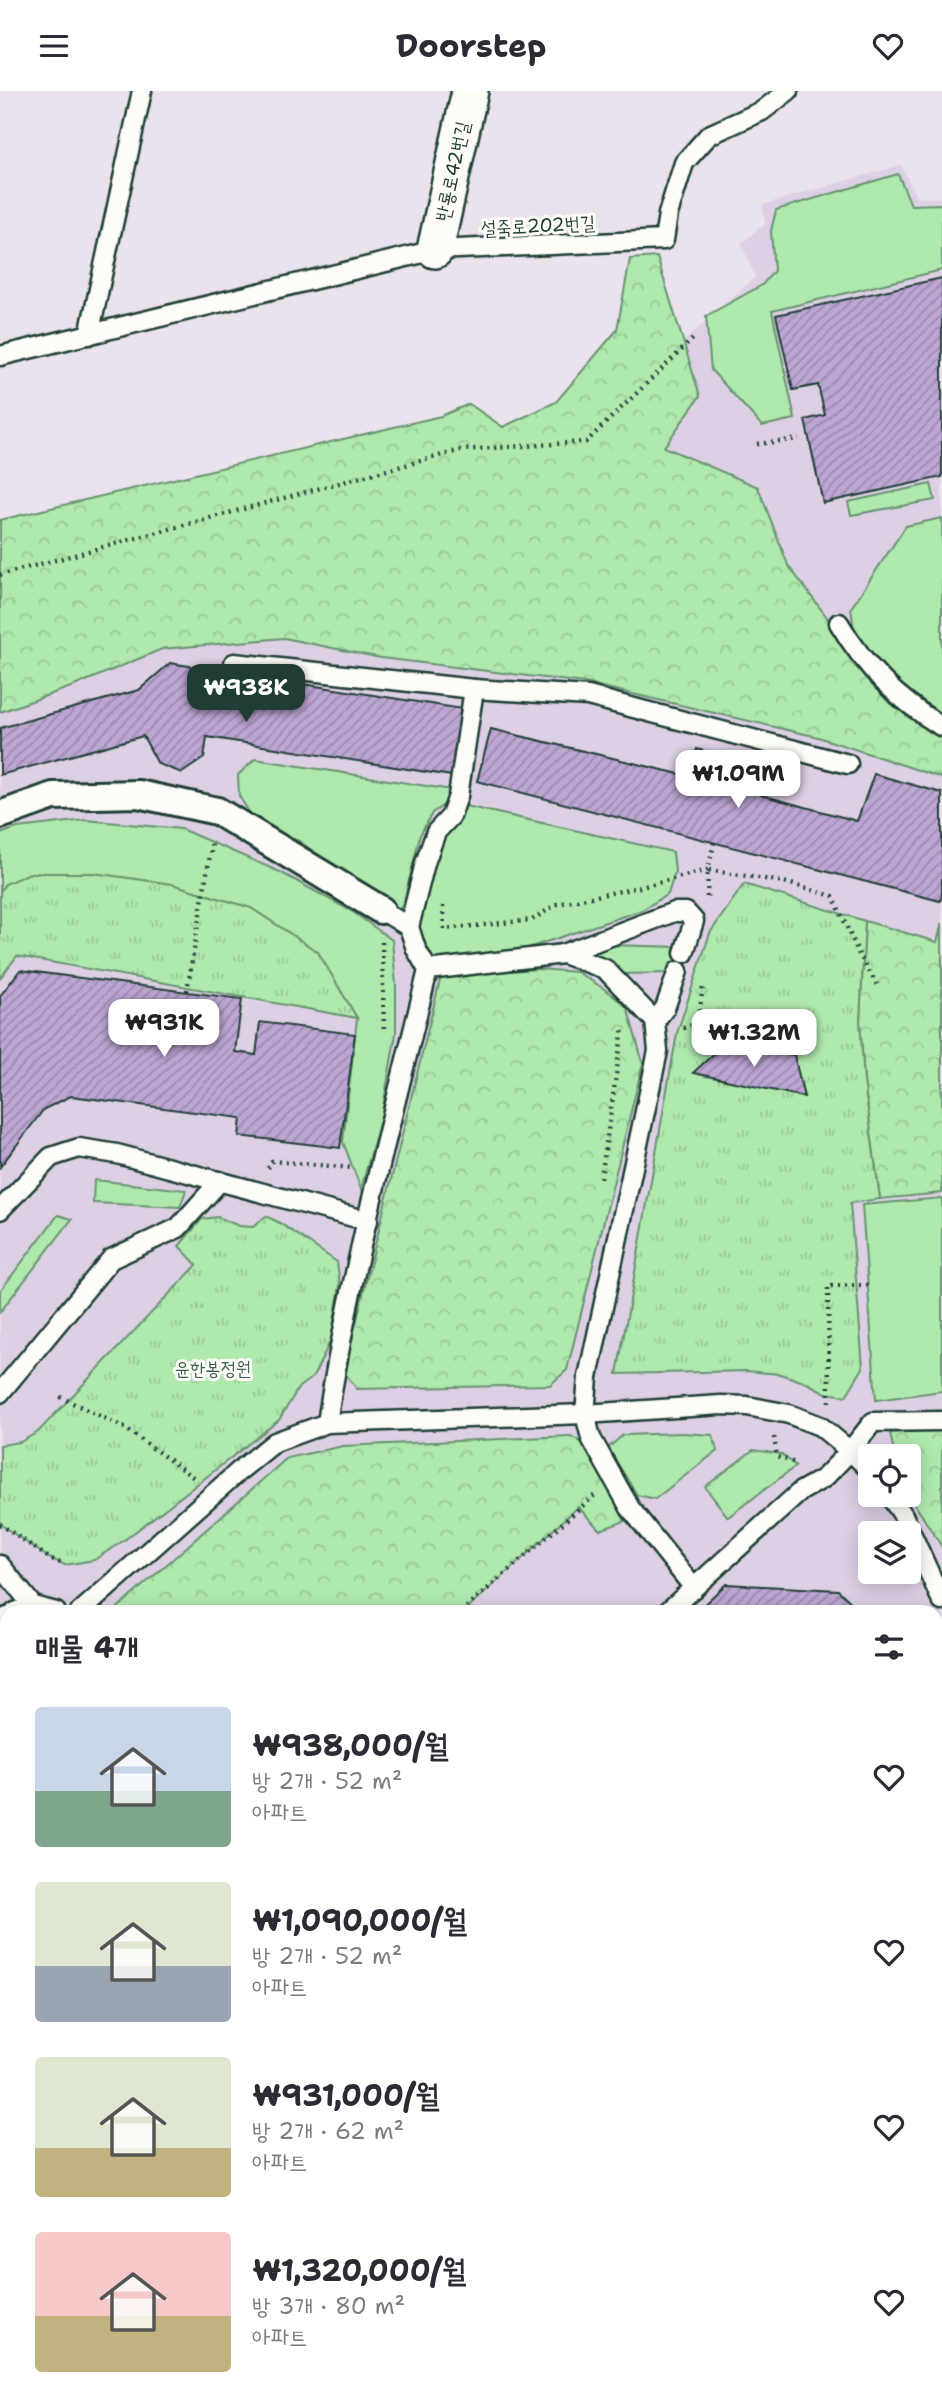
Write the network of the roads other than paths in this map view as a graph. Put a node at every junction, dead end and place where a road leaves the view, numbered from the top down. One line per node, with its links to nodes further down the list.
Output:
1 (142, 91): 5 (lane)
2 (470, 91): 4 (street, 반룡로42번길)
3 (788, 91): 4 (lane, 설죽로202번길)
4 (435, 250): 5 (lane, 설죽로202번길)
5 (89, 335): 6 (lane, 설죽로202번길)
6 (0, 356)
7 (839, 623): 10 (lane)
8 (234, 663): 9 (lane)
9 (474, 689): 11 (lane); 14 (lane)
10 (942, 727)
11 (848, 765)
12 (0, 815): 13 (street)
13 (381, 910): 14 (lane)
14 (410, 927): 17 (lane)
15 (684, 953): 16 (lane)
16 (563, 954): 17 (lane); 19 (lane)
17 (428, 970): 22 (lane)
18 (678, 971): 19 (lane)
19 (654, 1021): 24 (lane)
20 (220, 1181): 21 (lane); 22 (lane); 23 (lane)
21 (0, 1210)
22 (368, 1221): 26 (lane)
23 (0, 1394)
24 (585, 1414): 26 (lane); 27 (lane); 31 (lane)
25 (942, 1421): 27 (lane)
26 (327, 1423): 34 (lane)
27 (850, 1451): 28 (lane); 31 (lane)
28 (858, 1459)
29 (897, 1507): 32 (lane)
30 (0, 1565): 33 (lane)
31 (694, 1588): 35 (lane)
32 (942, 1601)
33 (32, 1605)
34 (88, 1605)
35 (675, 1605)

